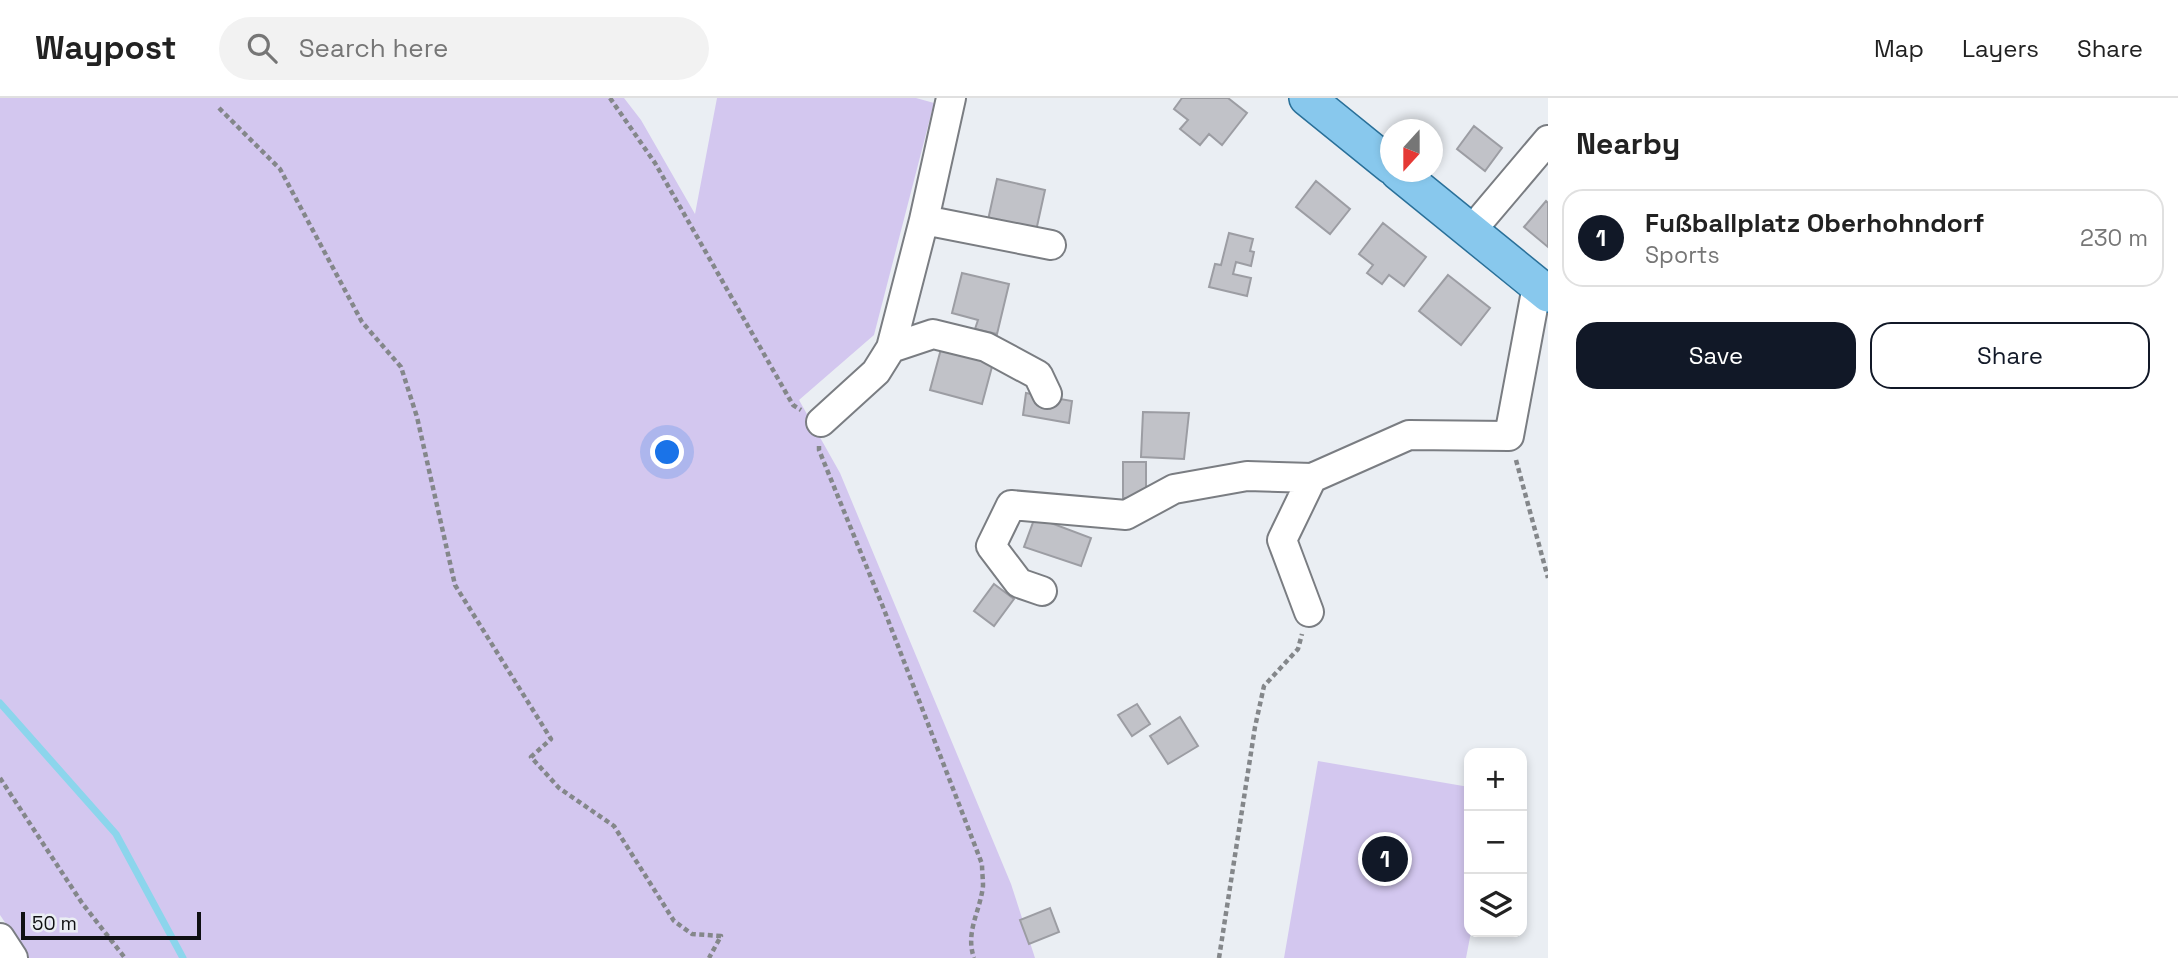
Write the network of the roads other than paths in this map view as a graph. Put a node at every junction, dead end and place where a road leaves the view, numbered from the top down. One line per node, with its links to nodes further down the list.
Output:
1 (951, 98): 6 (street)
2 (1307, 98): 4 (main road)
3 (1548, 139): 7 (street)
4 (1380, 157)
5 (1410, 182): 7 (main road)
6 (923, 220): 8 (street); 10 (street)
7 (1471, 231): 9 (main road)
8 (1051, 245)
9 (1543, 290): 13 (street)
10 (891, 348): 11 (street); 12 (street)
11 (1047, 394)
12 (821, 422)
13 (1312, 478): 14 (street); 15 (street)
14 (1042, 591)
15 (1309, 612)
16 (0, 938): 17 (street)
17 (13, 958)

